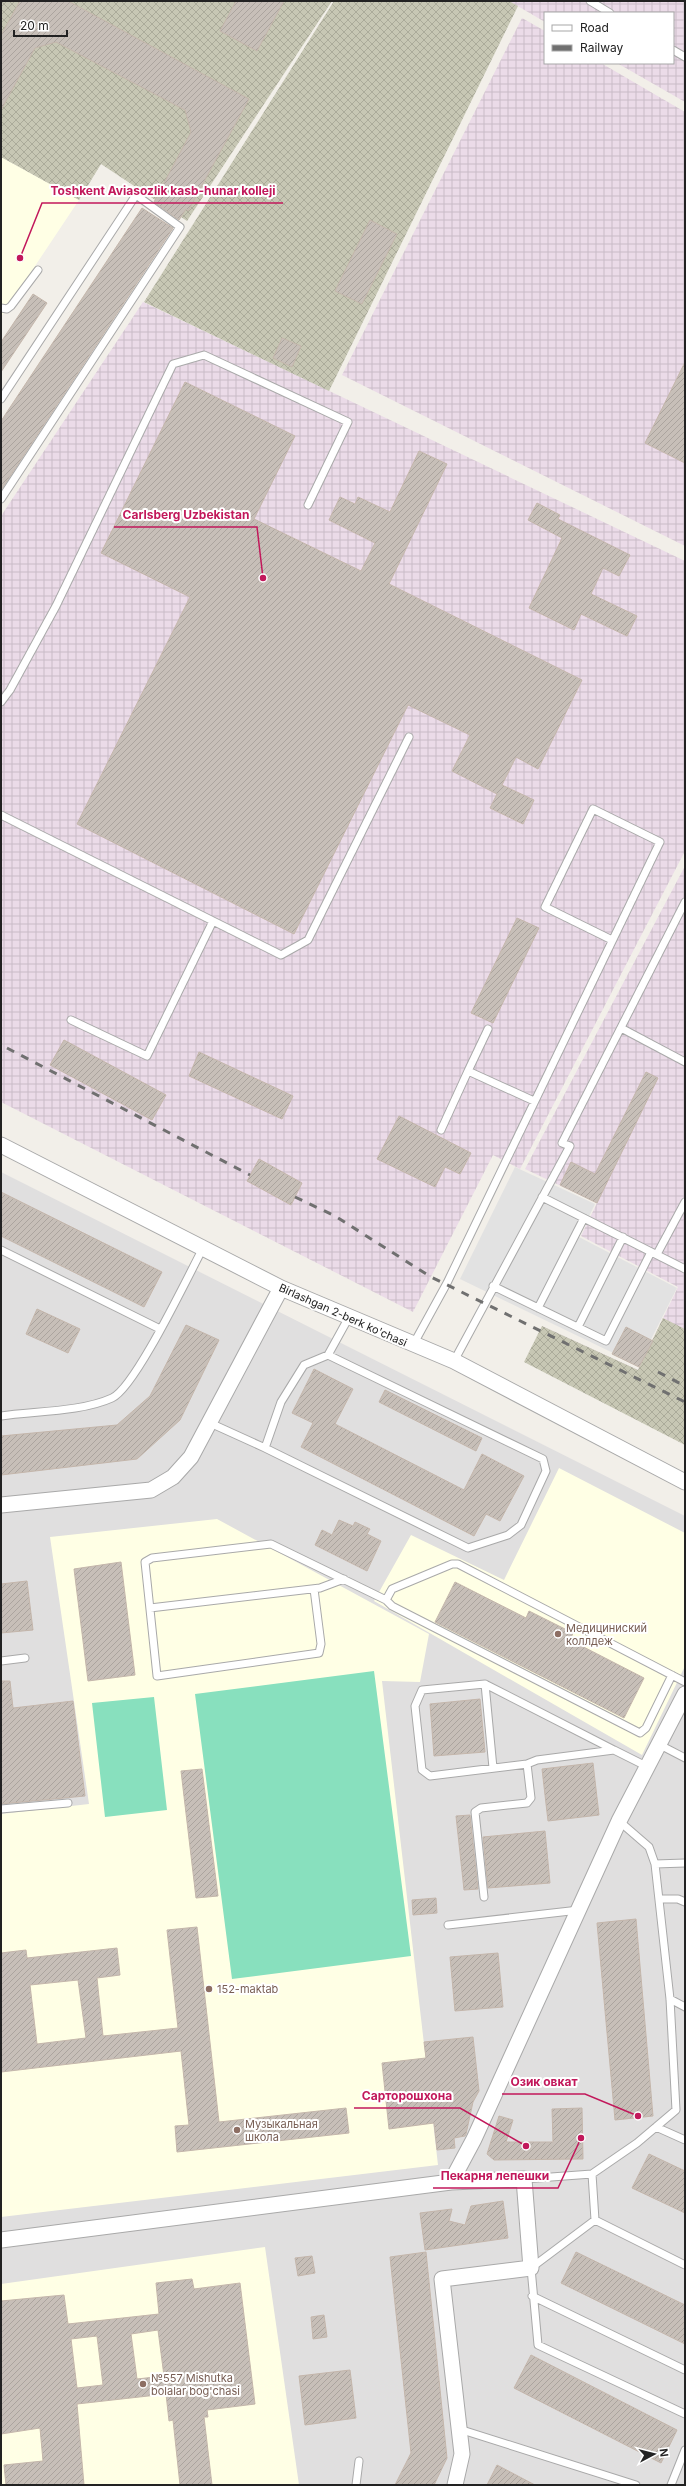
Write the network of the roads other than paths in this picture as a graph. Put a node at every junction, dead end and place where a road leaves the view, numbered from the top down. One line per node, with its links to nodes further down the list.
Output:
1 (590, 1): 2 (lane)
2 (608, 12)
3 (674, 51): 4 (lane)
4 (685, 57)
5 (38, 270): 6 (lane)
6 (1, 308)
7 (1, 399): 8 (lane)
8 (1, 499)
9 (308, 505): 10 (lane)
10 (1, 702)
11 (409, 737): 14 (lane)
12 (1, 814): 14 (lane)
13 (685, 902): 17 (lane)
14 (213, 921): 16 (lane)
15 (612, 940): 15 (lane); 21 (lane)
16 (71, 1020)
17 (621, 1028): 19 (lane); 24 (lane)
18 (488, 1029): 20 (lane)
19 (685, 1062)
20 (468, 1071): 21 (lane); 22 (lane)
21 (534, 1101): 38 (lane)
22 (441, 1130)
23 (1, 1145): 28 (street, Birlashgan 2-berk ko'chasi)
24 (542, 1197): 26 (lane); 32 (lane)
25 (685, 1202): 30 (lane)
26 (584, 1218): 27 (lane); 34 (lane)
27 (623, 1237): 30 (lane); 36 (lane)
28 (203, 1248): 33 (street, Birlashgan 2-berk ko'chasi); 37 (lane)
29 (1, 1250): 37 (lane)
30 (654, 1253): 31 (lane); 36 (lane)
31 (685, 1268)
32 (493, 1286): 34 (lane); 40 (lane)
33 (281, 1288): 35 (street, Birlashgan 2-berk ko'chasi); 42 (street)
34 (538, 1308): 36 (lane)
35 (348, 1317): 38 (street, Birlashgan 2-berk ko'chasi); 39 (lane)
36 (578, 1327)
37 (160, 1329): 41 (lane)
38 (413, 1345): 40 (street, Birlashgan 2-berk ko'chasi)
39 (328, 1355): 43 (lane); 43 (lane)
40 (454, 1361): 44 (street, Birlashgan 2-berk ko'chasi)
41 (1, 1416)
42 (210, 1423): 43 (lane); 45 (street)
43 (265, 1448)
44 (685, 1482)
45 (1, 1505)
46 (344, 1579): 47 (lane); 48 (lane); 49 (lane)
47 (314, 1589): 49 (lane); 49 (lane)
48 (386, 1600): 52 (lane); 52 (lane)
49 (150, 1608)
50 (25, 1658): 51 (lane)
51 (1, 1661)
52 (672, 1675): 53 (lane)
53 (685, 1682)
54 (485, 1684): 57 (lane); 61 (lane); 61 (lane)
55 (685, 1694): 56 (street)
56 (660, 1745): 58 (lane); 60 (street)
57 (614, 1750): 59 (lane); 60 (lane)
58 (685, 1758)
59 (527, 1764): 61 (lane); 67 (lane)
60 (648, 1767): 64 (street)
61 (493, 1768)
62 (68, 1803): 63 (lane)
63 (1, 1809)
64 (620, 1821): 66 (lane); 70 (street)
65 (685, 1863): 66 (lane)
66 (655, 1864): 68 (lane)
67 (484, 1896)
68 (659, 1899): 69 (lane); 72 (lane)
69 (685, 1902)
70 (579, 1910): 71 (lane); 78 (street)
71 (448, 1926)
72 (670, 1999): 73 (lane); 74 (lane)
73 (685, 2007)
74 (656, 2127): 75 (lane); 76 (lane)
75 (685, 2140)
76 (592, 2174): 77 (lane); 79 (lane)
77 (524, 2179): 78 (street); 82 (street)
78 (452, 2182): 80 (street)
79 (595, 2220): 81 (lane); 82 (lane)
80 (1, 2240)
81 (685, 2265)
82 (532, 2268): 83 (lane); 86 (street)
83 (532, 2296): 84 (lane); 85 (lane)
84 (685, 2370)
85 (685, 2414)
86 (459, 2429): 90 (street); 91 (lane)
87 (685, 2450): 92 (lane)
88 (359, 2461): 89 (lane)
89 (356, 2485)
90 (455, 2485)
91 (636, 2485)
92 (671, 2485)

